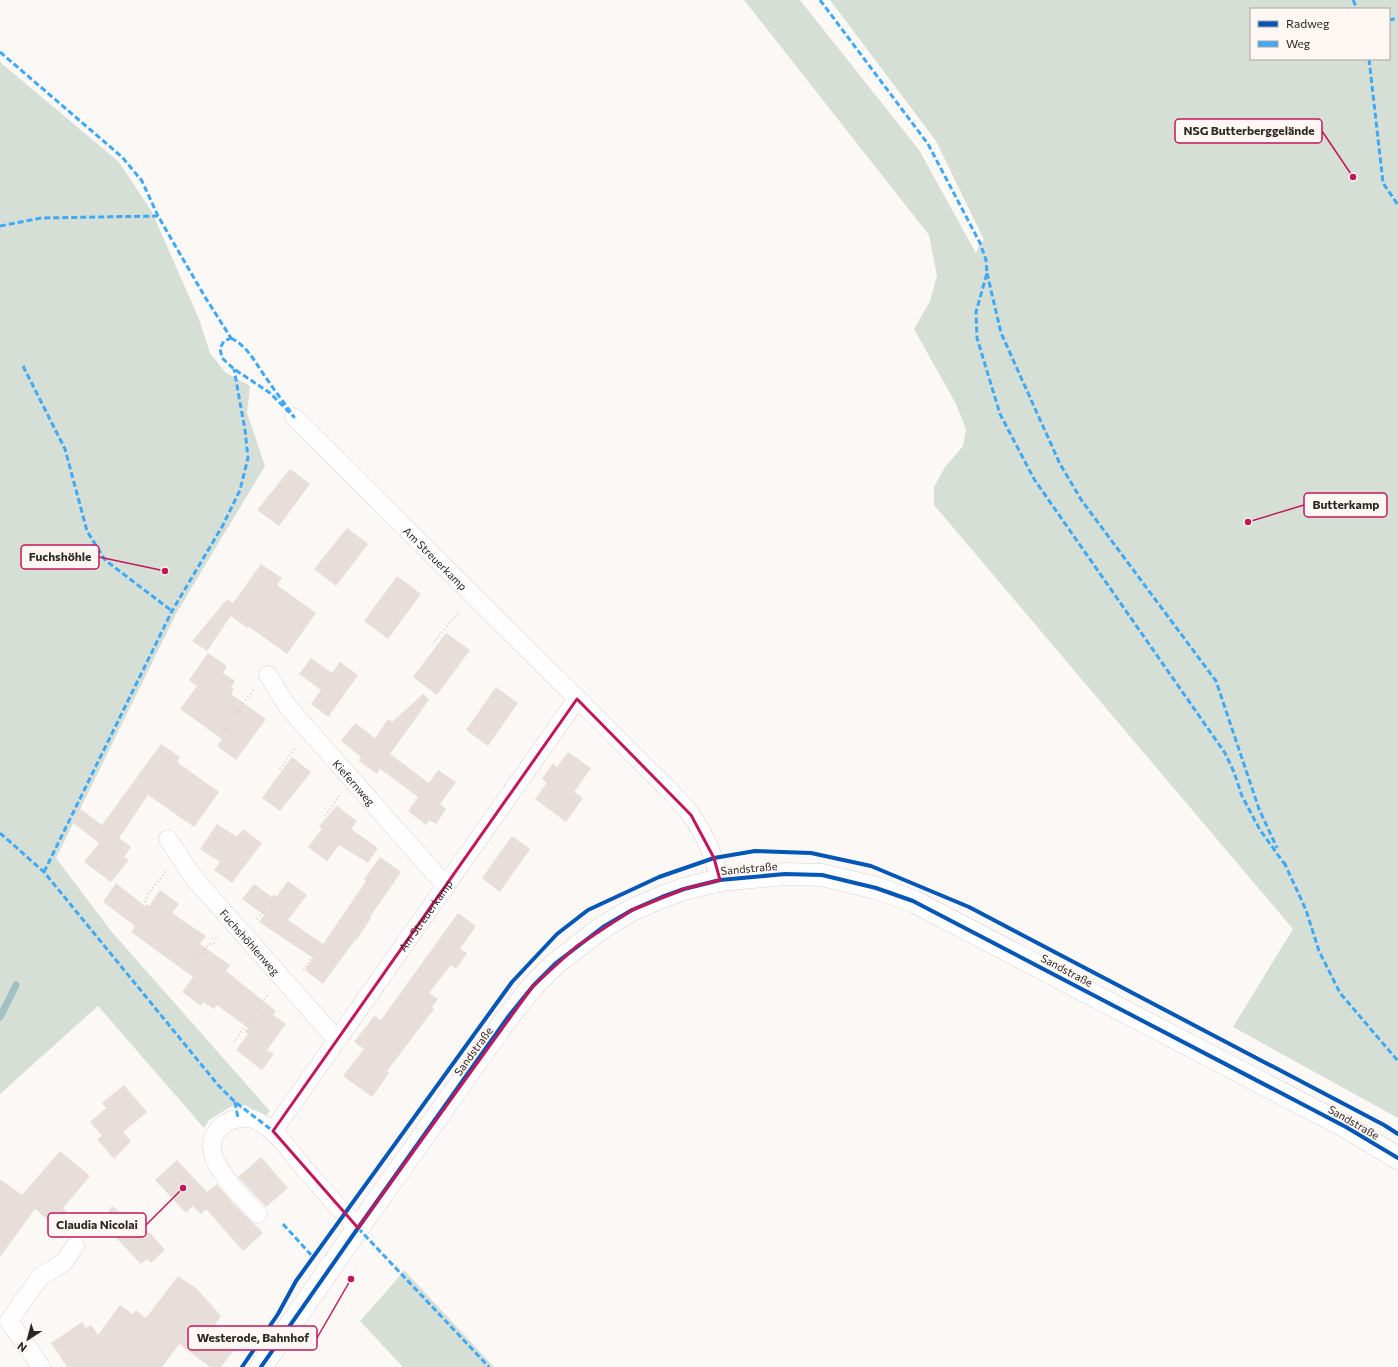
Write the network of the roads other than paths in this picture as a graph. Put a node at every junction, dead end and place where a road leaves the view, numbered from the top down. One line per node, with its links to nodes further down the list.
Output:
1 (294, 417): 3 (street, Am Streuerkamp)
2 (268, 675): 6 (street, Kiefernweg)
3 (577, 699): 5 (street, Am Streuerkamp); 6 (street, Am Streuerkamp)
4 (168, 839): 7 (street, Fuchshöhlenweg)
5 (720, 880): 9 (street, Sandstraße); 11 (street, Sandstraße)
6 (446, 886): 7 (street, Am Streuerkamp)
7 (338, 1040): 8 (street, Am Streuerkamp)
8 (273, 1131): 10 (street); 11 (street)
9 (1398, 1158)
10 (258, 1214)
11 (358, 1228): 14 (street, Sandstraße)
12 (75, 1246): 13 (street)
13 (41, 1367)
14 (261, 1367)

